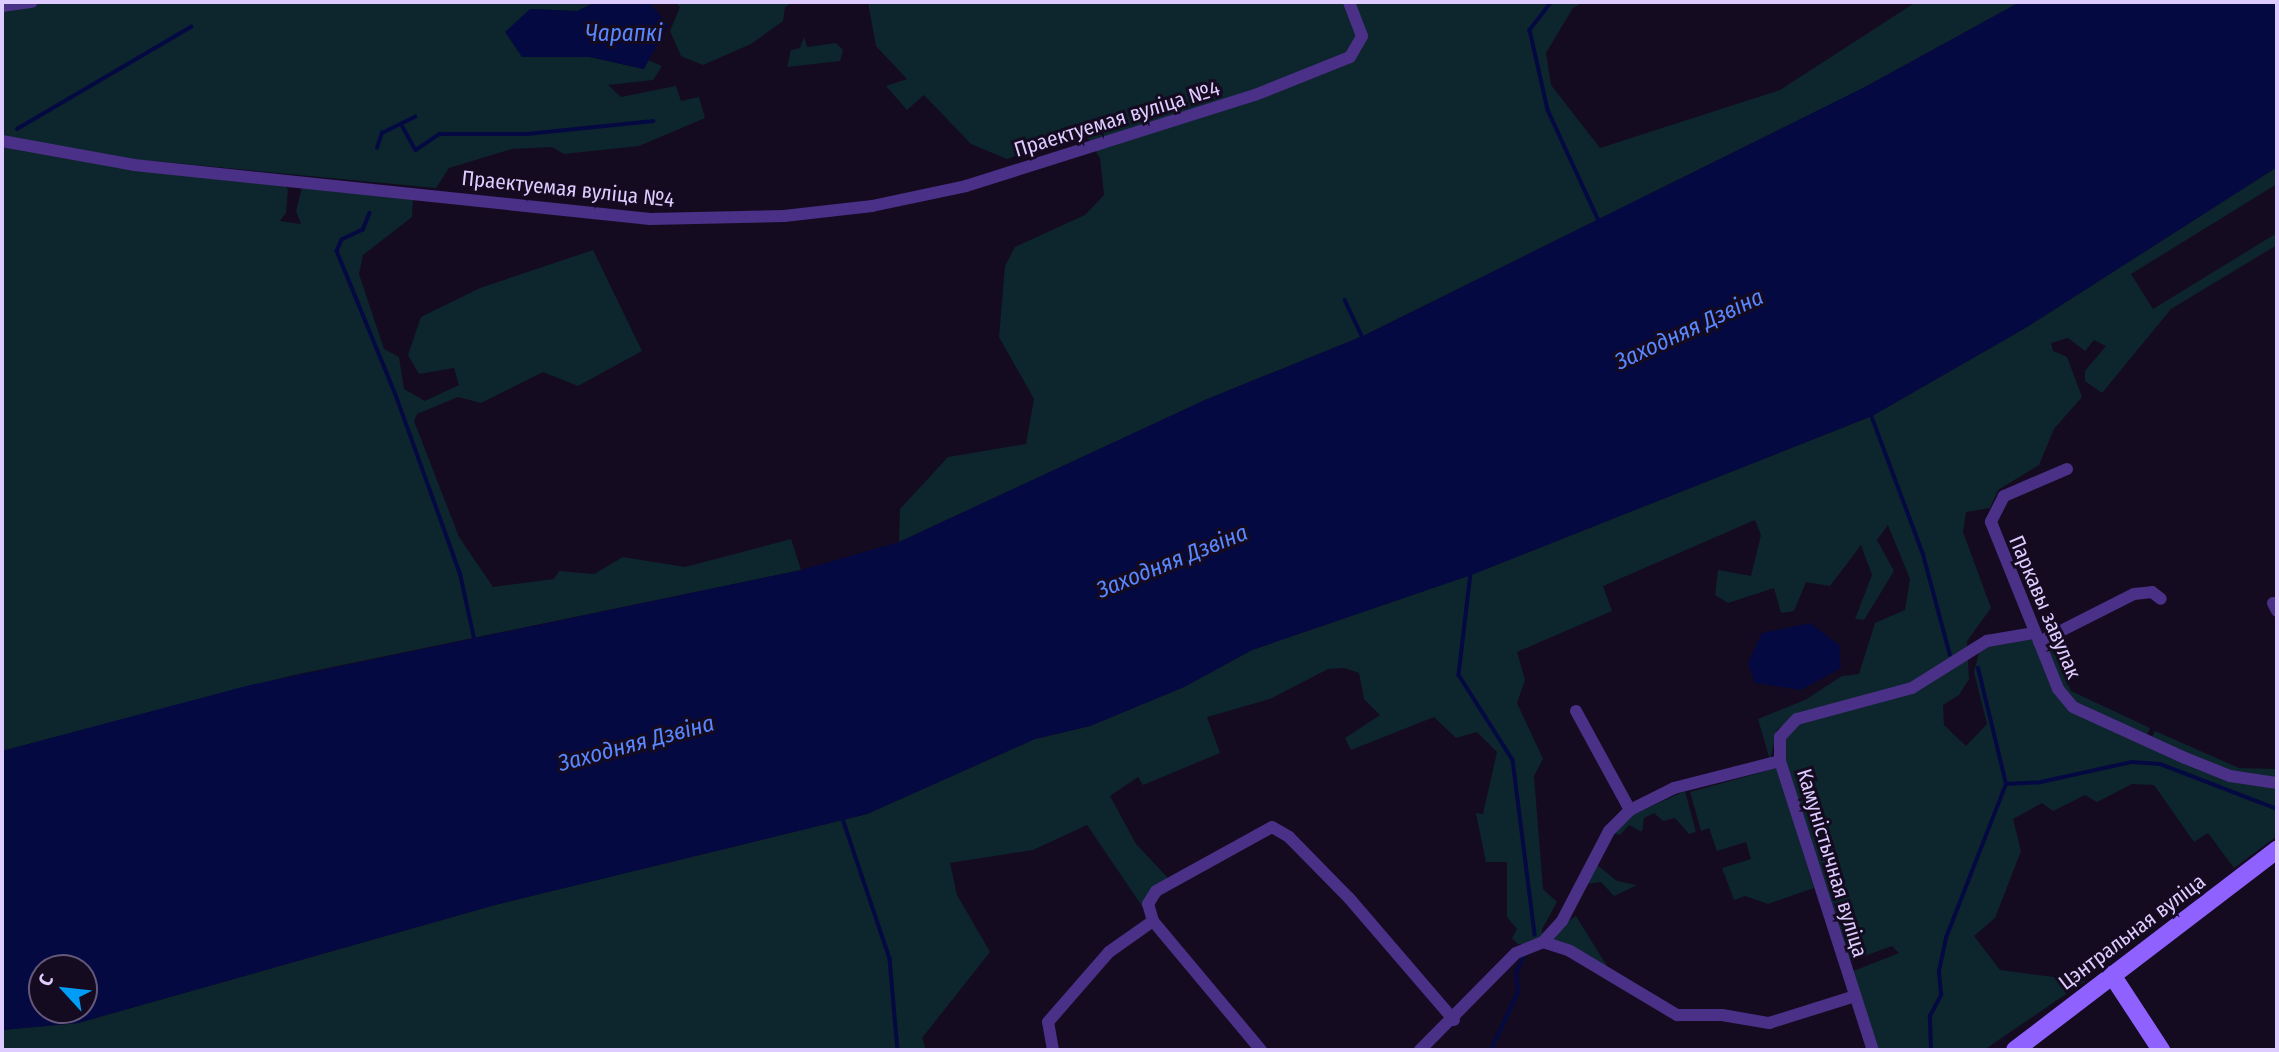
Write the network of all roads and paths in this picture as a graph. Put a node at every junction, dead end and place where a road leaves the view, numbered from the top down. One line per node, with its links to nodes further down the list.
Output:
1 (32, 2): 3 (street)
2 (1349, 2): 4 (street, Праектуемая вуліца №4)
3 (2, 6)
4 (2, 141)
5 (2067, 469): 7 (street, Паркавы завулак)
6 (2161, 599): 7 (street)
7 (2036, 638): 9 (street); 10 (street, Паркавы завулак)
8 (1576, 711): 11 (street)
9 (1780, 761): 11 (street, Камуністычная вуліца); 16 (street, Камуністычная вуліца)
10 (2277, 783)
11 (1630, 810): 14 (street)
12 (2277, 850): 15 (main road, Цэнтральная вуліца)
13 (1153, 922): 17 (street); 18 (street); 19 (street)
14 (1543, 942): 16 (street); 17 (street)
15 (2112, 975): 22 (main road, Цэнтральная вуліца); 23 (main road)
16 (1852, 997): 21 (street, Камуністычная вуліца)
17 (1454, 1020): 20 (street)
18 (1053, 1050)
19 (1261, 1050)
20 (1420, 1050)
21 (1873, 1050)
22 (2015, 1050)
23 (2161, 1050)

